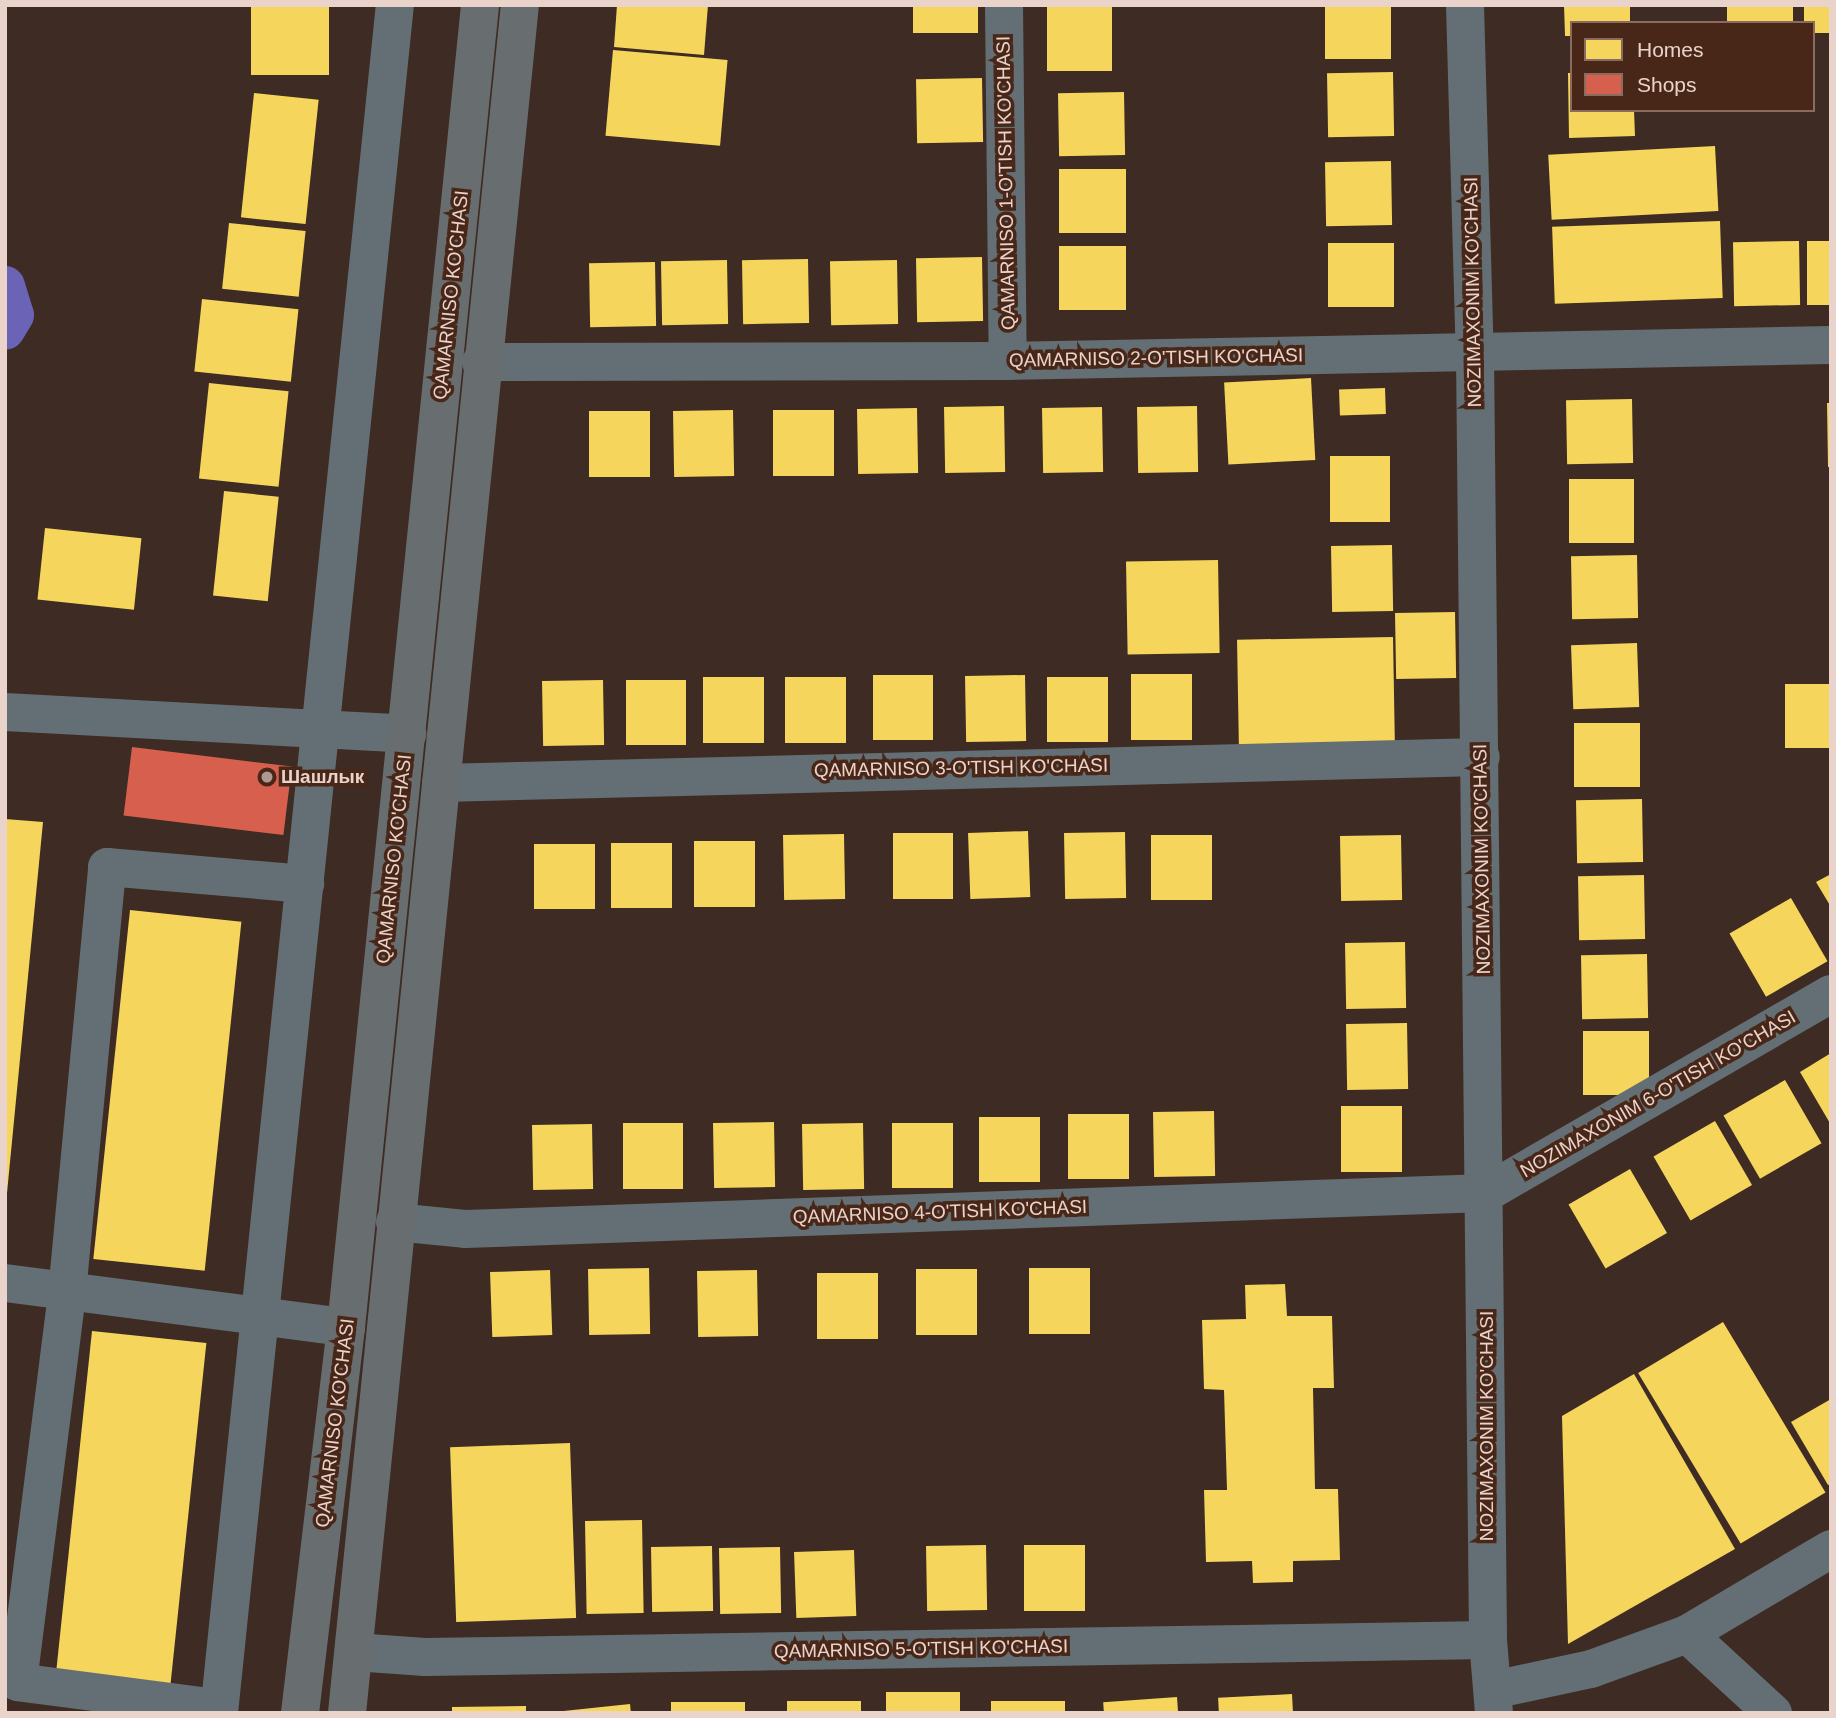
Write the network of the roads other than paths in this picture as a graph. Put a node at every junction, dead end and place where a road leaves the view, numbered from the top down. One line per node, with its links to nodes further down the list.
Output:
1 (395, 5): 11 (street)
2 (480, 5): 12 (main road, QAMARNISO KO'CHASI)
3 (520, 5): 9 (main road, QAMARNISO KO'CHASI)
4 (1004, 5): 8 (street, QAMARNISO 1-O'TISH KO'CHASI)
5 (1465, 5): 7 (street, NOZIMAXONIM KO'CHASI)
6 (1831, 345): 7 (street, QAMARNISO 2-O'TISH KO'CHASI)
7 (1475, 353): 8 (street, QAMARNISO 2-O'TISH KO'CHASI); 13 (street, NOZIMAXONIM KO'CHASI)
8 (1008, 361): 9 (street, QAMARNISO 2-O'TISH KO'CHASI)
9 (481, 362): 14 (main road, QAMARNISO KO'CHASI)
10 (5, 712): 11 (street)
11 (321, 731): 12 (street); 15 (street)
12 (407, 734): 22 (main road, QAMARNISO KO'CHASI)
13 (1481, 757): 14 (street, QAMARNISO 3-O'TISH KO'CHASI); 17 (street, NOZIMAXONIM KO'CHASI)
14 (441, 783): 18 (main road, QAMARNISO KO'CHASI)
15 (305, 884): 20 (street); 21 (street)
16 (1831, 994): 17 (street, NOZIMAXONIM 6-O'TISH KO'CHASI)
17 (1486, 1193): 18 (street, QAMARNISO 4-O'TISH KO'CHASI); 25 (street, NOZIMAXONIM KO'CHASI)
18 (395, 1222): 26 (main road, QAMARNISO KO'CHASI)
19 (5, 1283): 20 (street)
20 (66, 1293): 21 (street); 28 (street)
21 (262, 1313): 22 (street); 28 (street)
22 (346, 1327): 29 (main road, QAMARNISO KO'CHASI)
23 (1831, 1549): 24 (street)
24 (1687, 1633): 27 (street); 31 (street)
25 (1488, 1640): 26 (street, QAMARNISO 5-O'TISH KO'CHASI); 27 (street, NOZIMAXONIM KO'CHASI)
26 (354, 1652): 30 (main road, QAMARNISO KO'CHASI)
27 (1493, 1702)
28 (218, 1710)
29 (300, 1713)
30 (347, 1713)
31 (1773, 1713)

